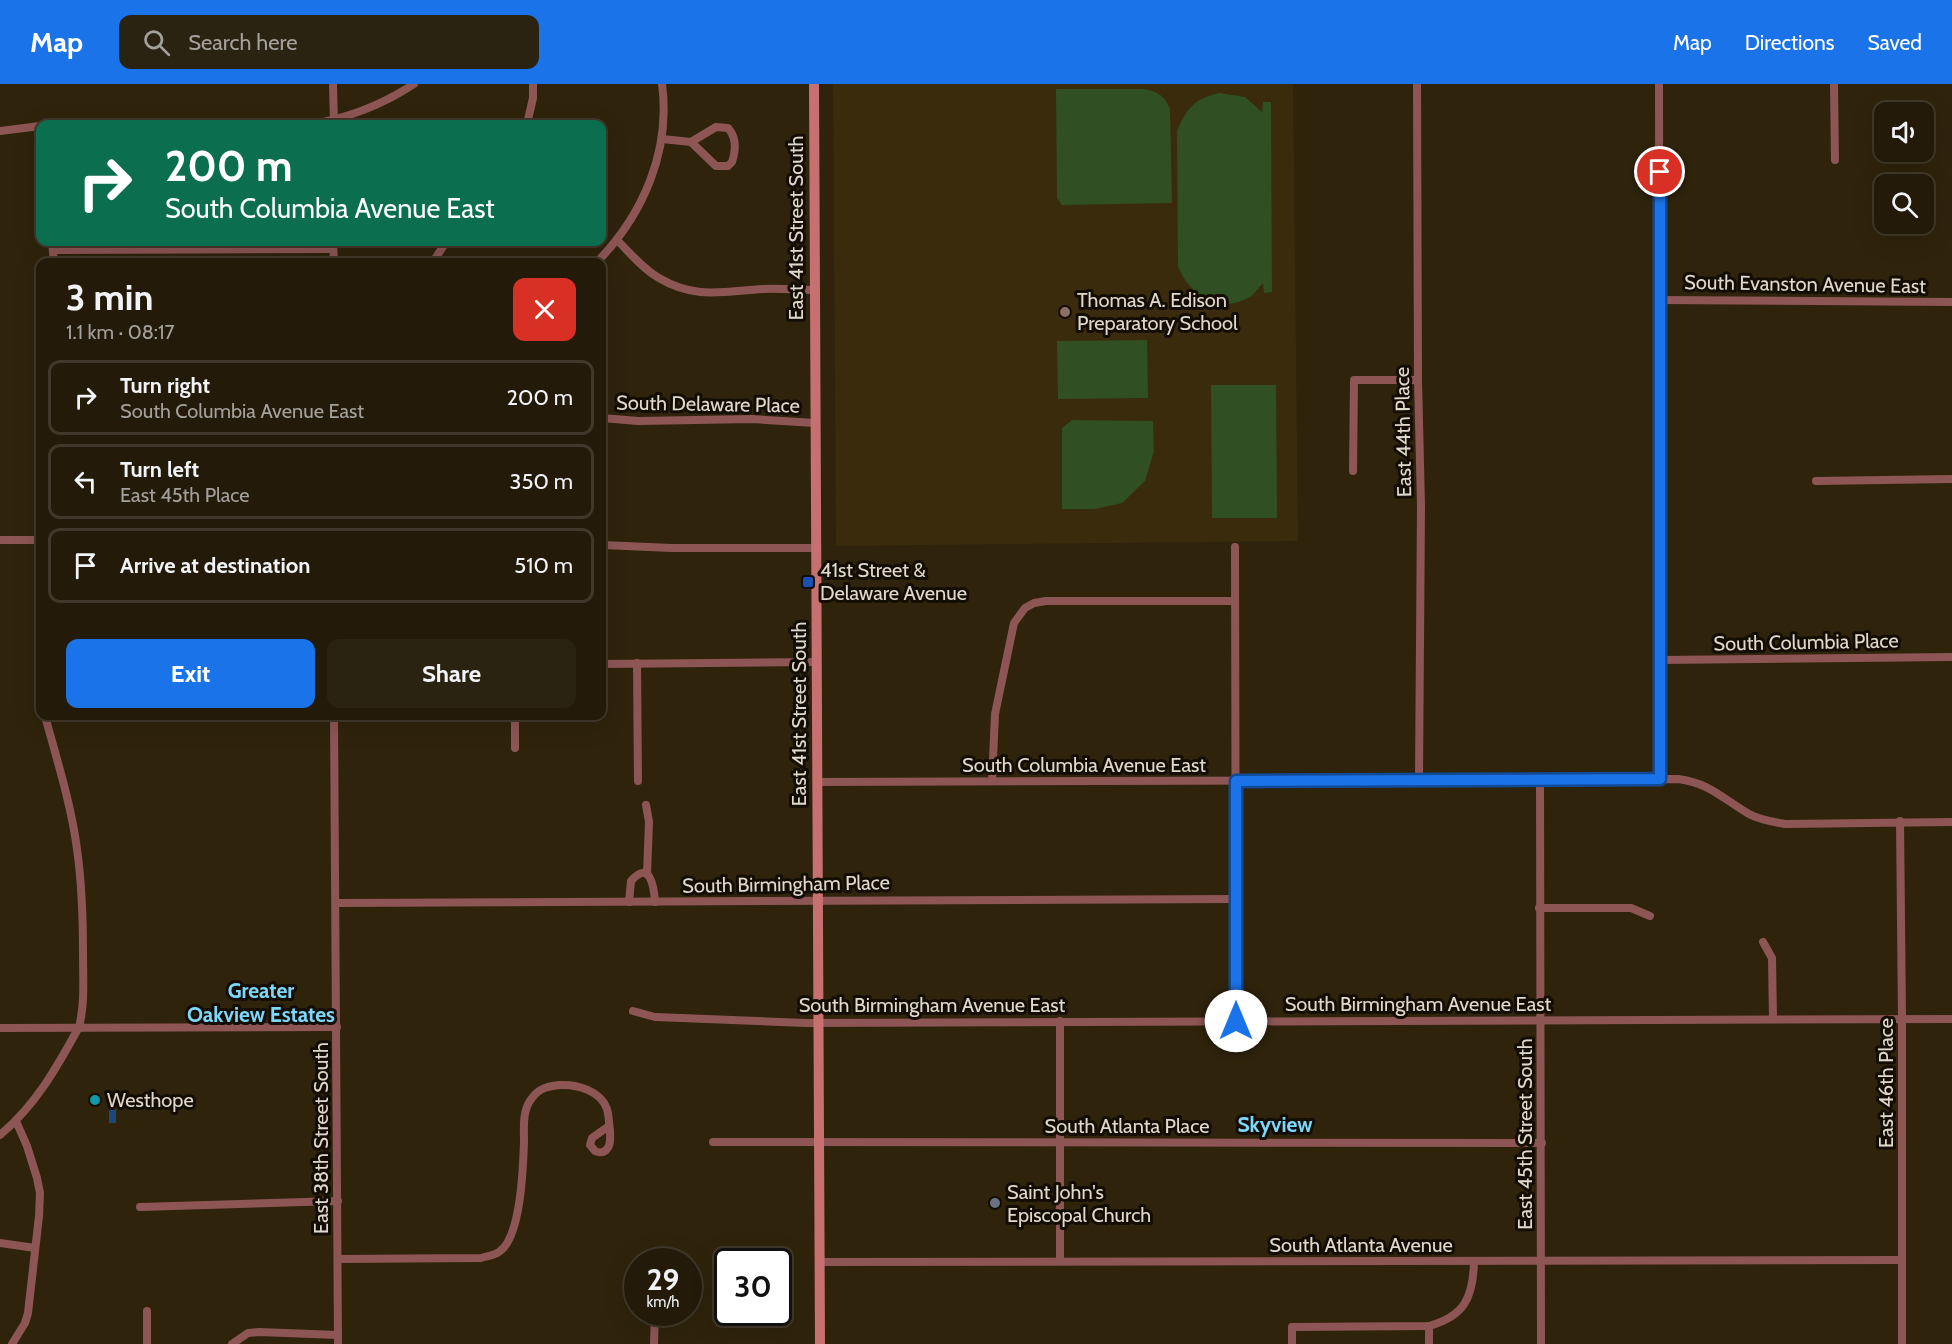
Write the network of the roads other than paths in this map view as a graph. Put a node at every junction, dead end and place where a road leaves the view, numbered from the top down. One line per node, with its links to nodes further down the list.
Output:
1 (333, 84): 9 (street)
2 (414, 84): 10 (street)
3 (533, 84): 11 (street)
4 (662, 84): 14 (street)
5 (814, 84): 19 (main road, East 41st Street South)
6 (1417, 84): 22 (street, East 44th Place)
7 (1659, 84): 20 (street)
8 (1834, 84): 16 (street)
9 (334, 120)
10 (342, 120)
11 (528, 120)
12 (36, 127): 13 (street)
13 (0, 132)
14 (662, 140): 15 (street); 17 (street)
15 (691, 142): 15 (street)
16 (1835, 160)
17 (617, 240): 18 (street); 19 (street)
18 (601, 258)
19 (815, 290): 24 (main road, East 41st Street South)
20 (1658, 300): 21 (street, South Evanston Avenue East); 35 (street)
21 (1952, 302)
22 (1418, 380): 25 (street); 45 (street, East 44th Place)
23 (606, 418): 24 (street, South Delaware Place)
24 (815, 423): 32 (main road, East 41st Street South)
25 (1353, 471)
26 (1952, 479): 27 (street)
27 (1816, 481)
28 (0, 540): 29 (street)
29 (36, 540)
30 (606, 545): 32 (street)
31 (1235, 547): 33 (street)
32 (815, 548): 36 (main road, East 41st Street South)
33 (1234, 601): 47 (street); 48 (street)
34 (1952, 657): 35 (street, South Columbia Place)
35 (1660, 660): 44 (street)
36 (817, 662): 37 (street); 49 (main road, East 41st Street South)
37 (637, 663): 38 (street); 46 (street)
38 (606, 664)
39 (46, 720): 70 (street)
40 (334, 720): 58 (street, East 38th Street South)
41 (515, 720): 42 (street)
42 (515, 748)
43 (1540, 779): 44 (street, South Columbia Avenue East); 45 (street, South Columbia Avenue East); 59 (street, East 45th Street South)
44 (1660, 779): 51 (street, South Columbia Avenue East)
45 (1419, 780): 48 (street, South Columbia Avenue East)
46 (638, 781)
47 (992, 781): 48 (street, South Columbia Avenue East); 49 (street, South Columbia Avenue East)
48 (1236, 781): 54 (street)
49 (817, 782): 55 (main road, East 41st Street South)
50 (646, 805): 53 (street)
51 (1900, 821): 52 (street, South Columbia Avenue East); 63 (street, East 46th Place)
52 (1952, 822)
53 (647, 874): 56 (street); 57 (street)
54 (1235, 899): 55 (street, South Birmingham Place); 68 (street)
55 (818, 901): 57 (street, South Birmingham Place); 69 (main road, East 41st Street South)
56 (629, 902): 57 (street, South Birmingham Place); 58 (street, South Birmingham Place)
57 (655, 902)
58 (337, 903): 71 (street, East 38th Street South)
59 (1539, 908): 60 (street); 64 (street, East 45th Street South)
60 (1650, 916)
61 (1763, 942): 65 (street)
62 (633, 1011): 69 (street, South Birmingham Avenue East)
63 (1902, 1018): 65 (street, South Birmingham Avenue East); 66 (street, South Birmingham Avenue East); 86 (street, East 46th Place)
64 (1541, 1019): 65 (street, South Birmingham Avenue East); 68 (street, South Birmingham Avenue East); 79 (street, East 45th Street South)
65 (1773, 1019)
66 (1952, 1019)
67 (1060, 1021): 68 (street, South Birmingham Avenue East); 69 (street, South Birmingham Avenue East); 78 (street)
68 (1236, 1021)
69 (818, 1022): 76 (main road, East 41st Street South)
70 (79, 1027): 71 (street); 72 (street); 73 (street)
71 (337, 1027): 80 (street, East 38th Street South)
72 (0, 1028)
73 (16, 1121): 75 (street); 83 (street)
74 (609, 1126): 84 (street)
75 (0, 1135)
76 (819, 1141): 77 (street, South Atlanta Place); 78 (street, South Atlanta Place); 88 (main road, East 41st Street South)
77 (713, 1142)
78 (1060, 1142): 79 (street, South Atlanta Place); 87 (street)
79 (1542, 1143): 85 (street, East 45th Street South)
80 (338, 1201): 81 (street); 84 (street, East 38th Street South)
81 (140, 1207)
82 (0, 1243): 83 (street)
83 (35, 1248): 95 (street)
84 (339, 1259): 93 (street, East 38th Street South)
85 (1541, 1260): 86 (street, South Atlanta Avenue); 89 (street, South Atlanta Avenue); 102 (street, East 45th Street South)
86 (1902, 1260): 103 (street, East 46th Place)
87 (1060, 1261): 88 (street, South Atlanta Avenue); 89 (street, South Atlanta Avenue)
88 (819, 1262): 99 (main road, East 41st Street South)
89 (1474, 1262): 92 (street)
90 (147, 1311): 96 (street)
91 (655, 1326): 98 (street)
92 (1429, 1326): 100 (street); 101 (street)
93 (338, 1335): 94 (street); 97 (street, East 38th Street South)
94 (235, 1342)
95 (12, 1344)
96 (147, 1344)
97 (338, 1344)
98 (654, 1344)
99 (820, 1344)
100 (1292, 1344)
101 (1429, 1344)
102 (1541, 1344)
103 (1902, 1344)

